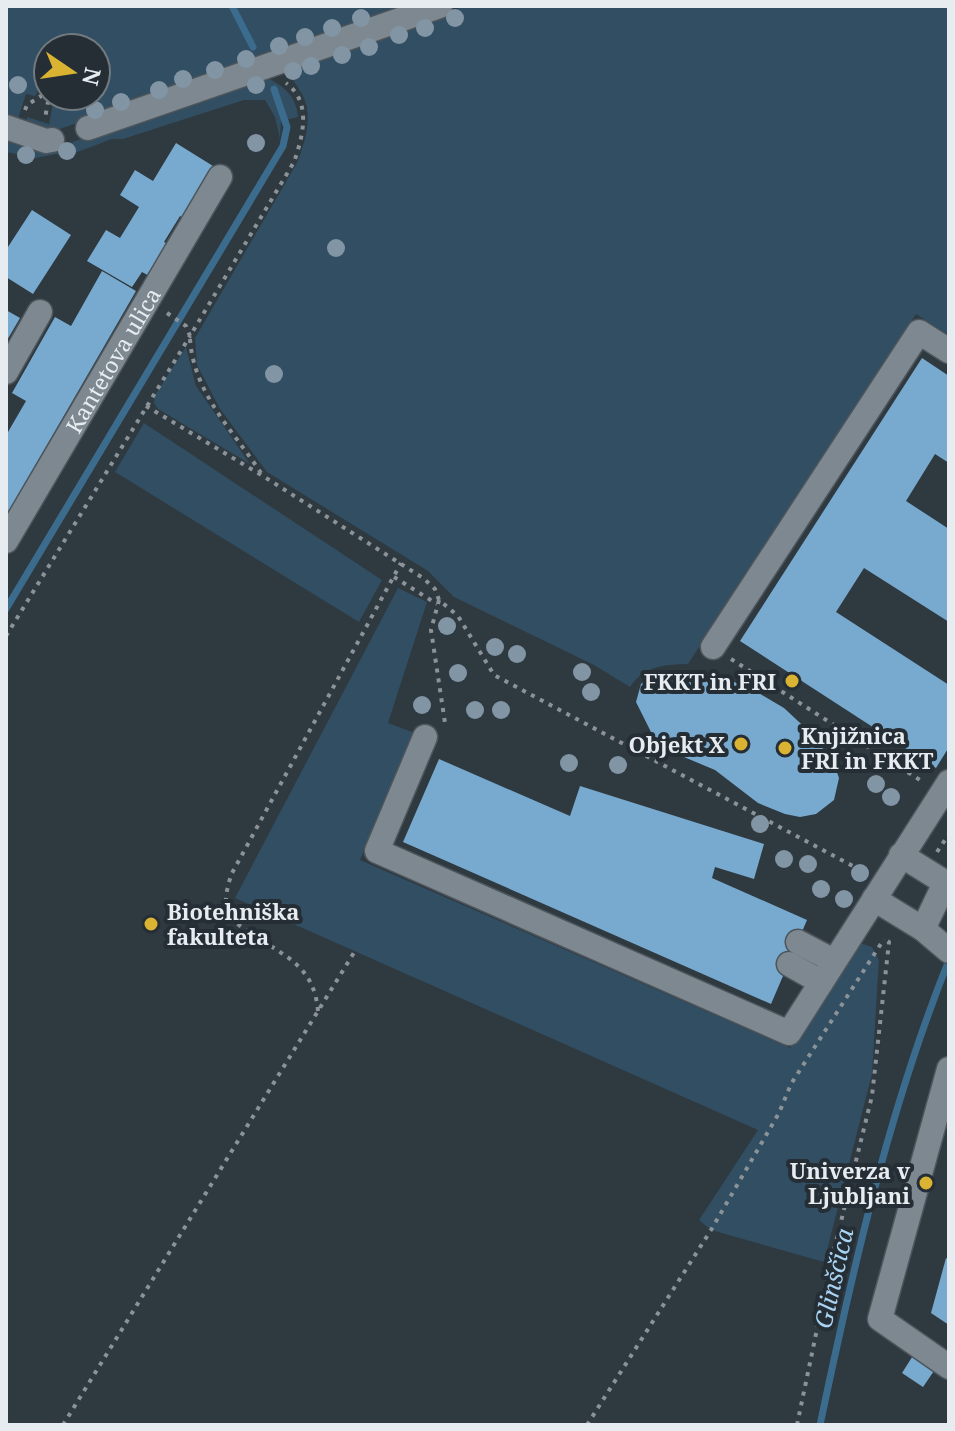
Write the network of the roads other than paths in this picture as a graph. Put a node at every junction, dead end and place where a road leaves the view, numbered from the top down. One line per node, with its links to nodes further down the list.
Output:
1 (440, 6): 3 (street)
2 (18, 118): 4 (street)
3 (88, 128)
4 (52, 140)
5 (220, 177): 9 (street, Kantetova ulica)
6 (40, 312): 8 (street)
7 (949, 351): 10 (street)
8 (6, 372)
9 (6, 541)
10 (713, 647)
11 (425, 737): 19 (street)
12 (945, 788): 13 (street)
13 (901, 855): 14 (street); 15 (street)
14 (941, 880): 16 (street)
15 (887, 902): 16 (street); 19 (street)
16 (923, 929): 17 (street)
17 (949, 951)
18 (793, 953): 19 (street)
19 (827, 972)
20 (949, 1069): 21 (street)
21 (949, 1367)

